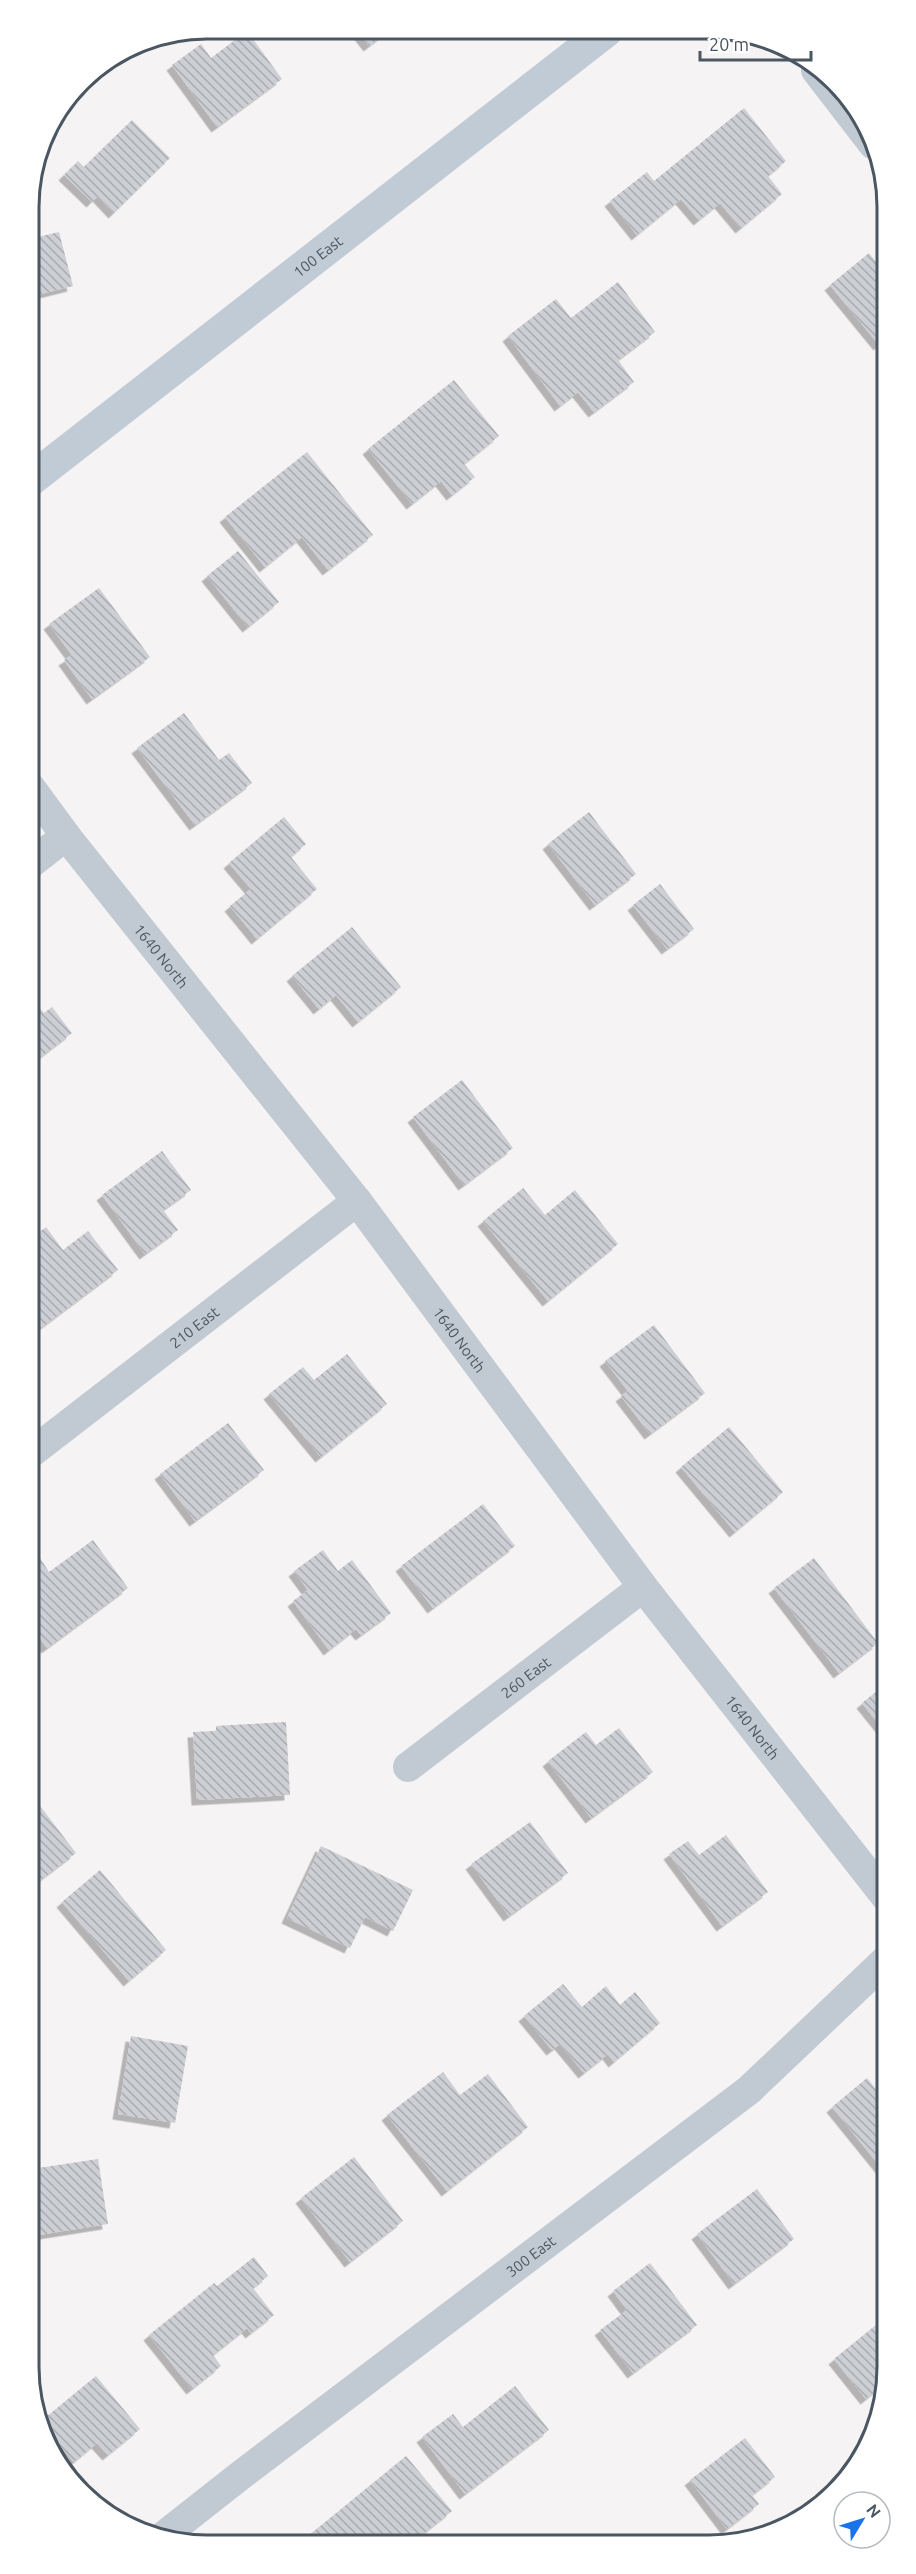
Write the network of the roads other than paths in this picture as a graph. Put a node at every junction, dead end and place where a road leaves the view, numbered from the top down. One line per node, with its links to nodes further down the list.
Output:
1 (596, 39): 2 (main road, 100 East)
2 (39, 473)
3 (39, 799): 4 (street, 1640 North)
4 (66, 836): 5 (street); 6 (street, 1640 North)
5 (39, 857)
6 (357, 1201): 7 (street, 210 East); 8 (street, 1640 North)
7 (39, 1448)
8 (643, 1587): 9 (street, 260 East); 10 (street, 1640 North)
9 (408, 1767)
10 (877, 1886)
11 (877, 1968): 12 (street, 300 East)
12 (170, 2531)

